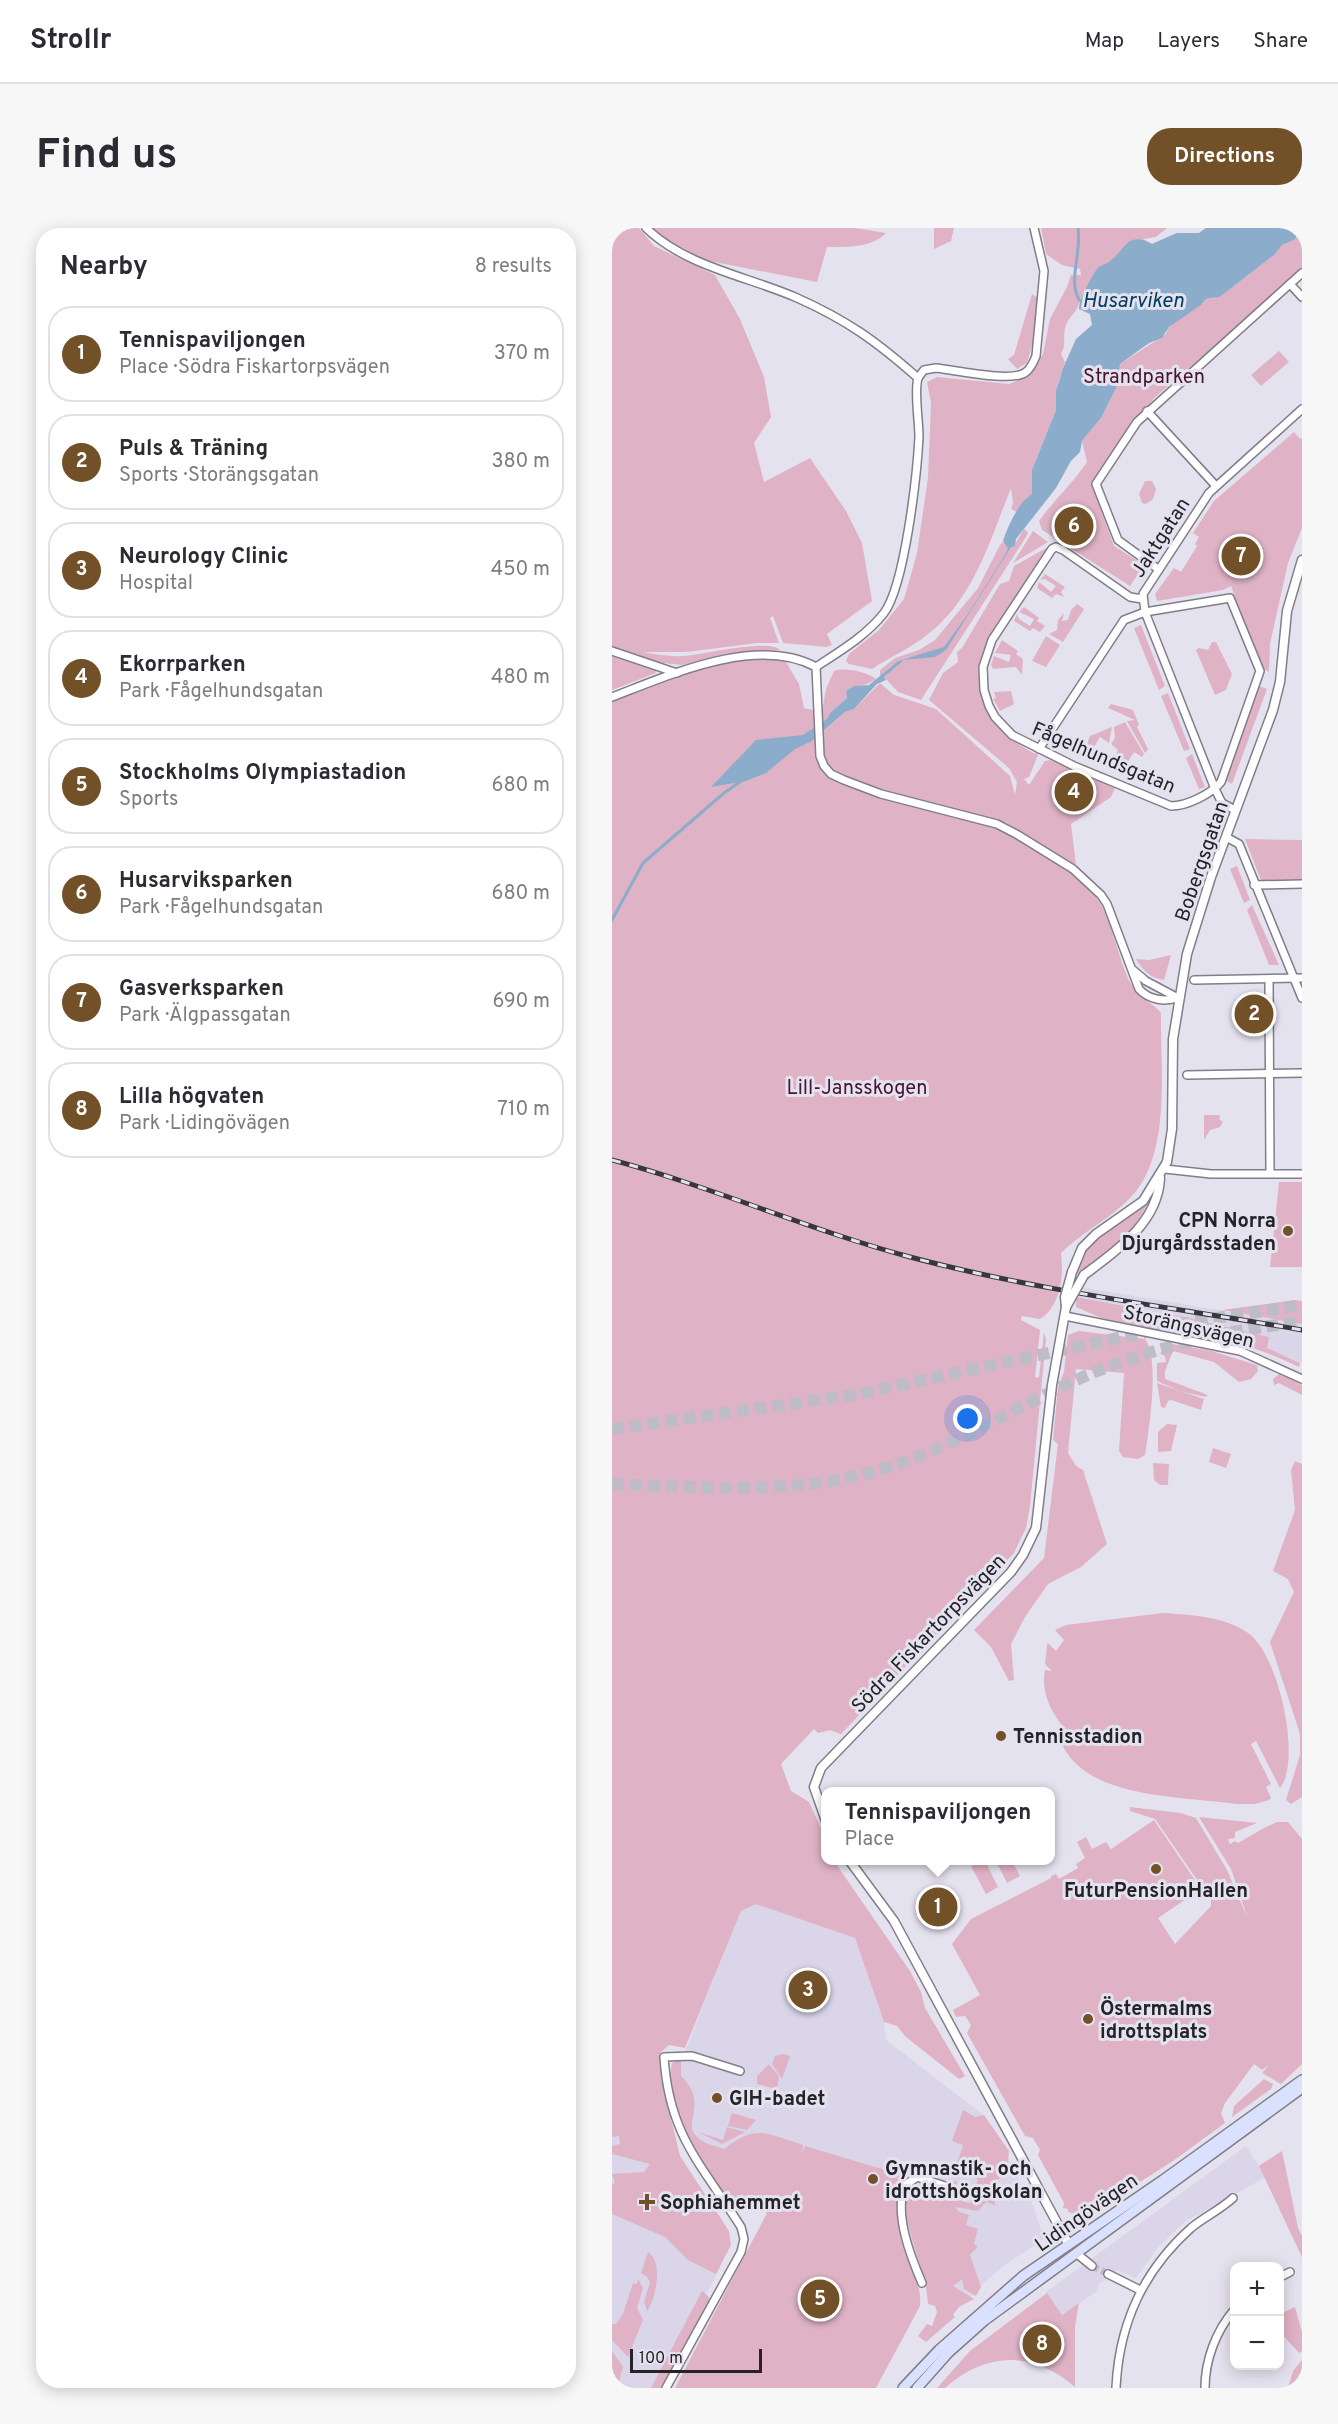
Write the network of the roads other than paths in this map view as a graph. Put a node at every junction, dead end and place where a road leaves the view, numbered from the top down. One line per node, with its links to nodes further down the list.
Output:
1 (646, 228): 6 (street)
2 (1034, 228): 6 (street)
3 (1302, 273): 4 (street)
4 (1290, 284): 5 (street); 8 (street)
5 (1302, 297)
6 (918, 378): 17 (street)
7 (1302, 409): 9 (street, Jaktgatan)
8 (1147, 411): 9 (street); 11 (street)
9 (1216, 486): 11 (street, Jaktgatan)
10 (1302, 560): 12 (street, Bobergsgatan)
11 (1158, 569): 14 (street, Jaktgatan)
12 (1291, 592): 13 (street); 22 (street, Bobergsgatan)
13 (1302, 594)
14 (1142, 600): 15 (street, Jaktgatan); 20 (street, Fågelhundsgatan)
15 (1145, 612): 20 (street); 21 (street, Jaktgatan); 21 (street)
16 (612, 651): 18 (street)
17 (816, 667): 18 (street); 26 (street)
18 (676, 673): 19 (street)
19 (612, 697)
20 (1039, 750): 21 (street, Fågelhundsgatan)
21 (1215, 789): 22 (street, Jaktgatan)
22 (1235, 810): 23 (street, Bobergsgatan)
23 (1226, 837): 25 (street); 31 (street, Bobergsgatan)
24 (1302, 884): 25 (street)
25 (1254, 885): 27 (street)
26 (1133, 970): 31 (street); 31 (street)
27 (1293, 978): 28 (street); 29 (street); 32 (street)
28 (1302, 978)
29 (1269, 979): 30 (street); 33 (street)
30 (1194, 980)
31 (1178, 998): 36 (street, Bobergsgatan)
32 (1302, 998)
33 (1270, 1073): 34 (street); 35 (street); 37 (street)
34 (1302, 1073)
35 (1187, 1075)
36 (1165, 1169): 37 (street); 39 (street, Bobergsgatan)
37 (1270, 1173): 38 (street)
38 (1302, 1173)
39 (1160, 1178): 40 (street, Bobergsgatan); 41 (street, Bobergsgatan, bridge)
40 (1072, 1272): 41 (street, Södra Fiskartorpsvägen, bridge)
41 (1066, 1311): 42 (street, Storängsvägen); 43 (street, Södra Fiskartorpsvägen)
42 (1302, 1379)
43 (821, 1809)
44 (853, 1865): 50 (street)
45 (740, 2071): 59 (street)
46 (1302, 2080): 50 (main road, Lidingövägen)
47 (1302, 2088): 51 (main road, Lidingövägen)
48 (945, 2186): 56 (street)
49 (1233, 2198): 57 (street)
50 (1069, 2245): 51 (main road); 60 (main road, Lidingövägen)
51 (1076, 2253): 52 (street); 61 (main road, Lidingövägen)
52 (1092, 2265)
53 (1290, 2271): 55 (street)
54 (1108, 2274): 57 (street)
55 (1284, 2275)
56 (922, 2283)
57 (1140, 2290): 62 (street)
58 (1231, 2316): 63 (street)
59 (666, 2388)
60 (903, 2388)
61 (916, 2388)
62 (1116, 2388)
63 (1205, 2388)

